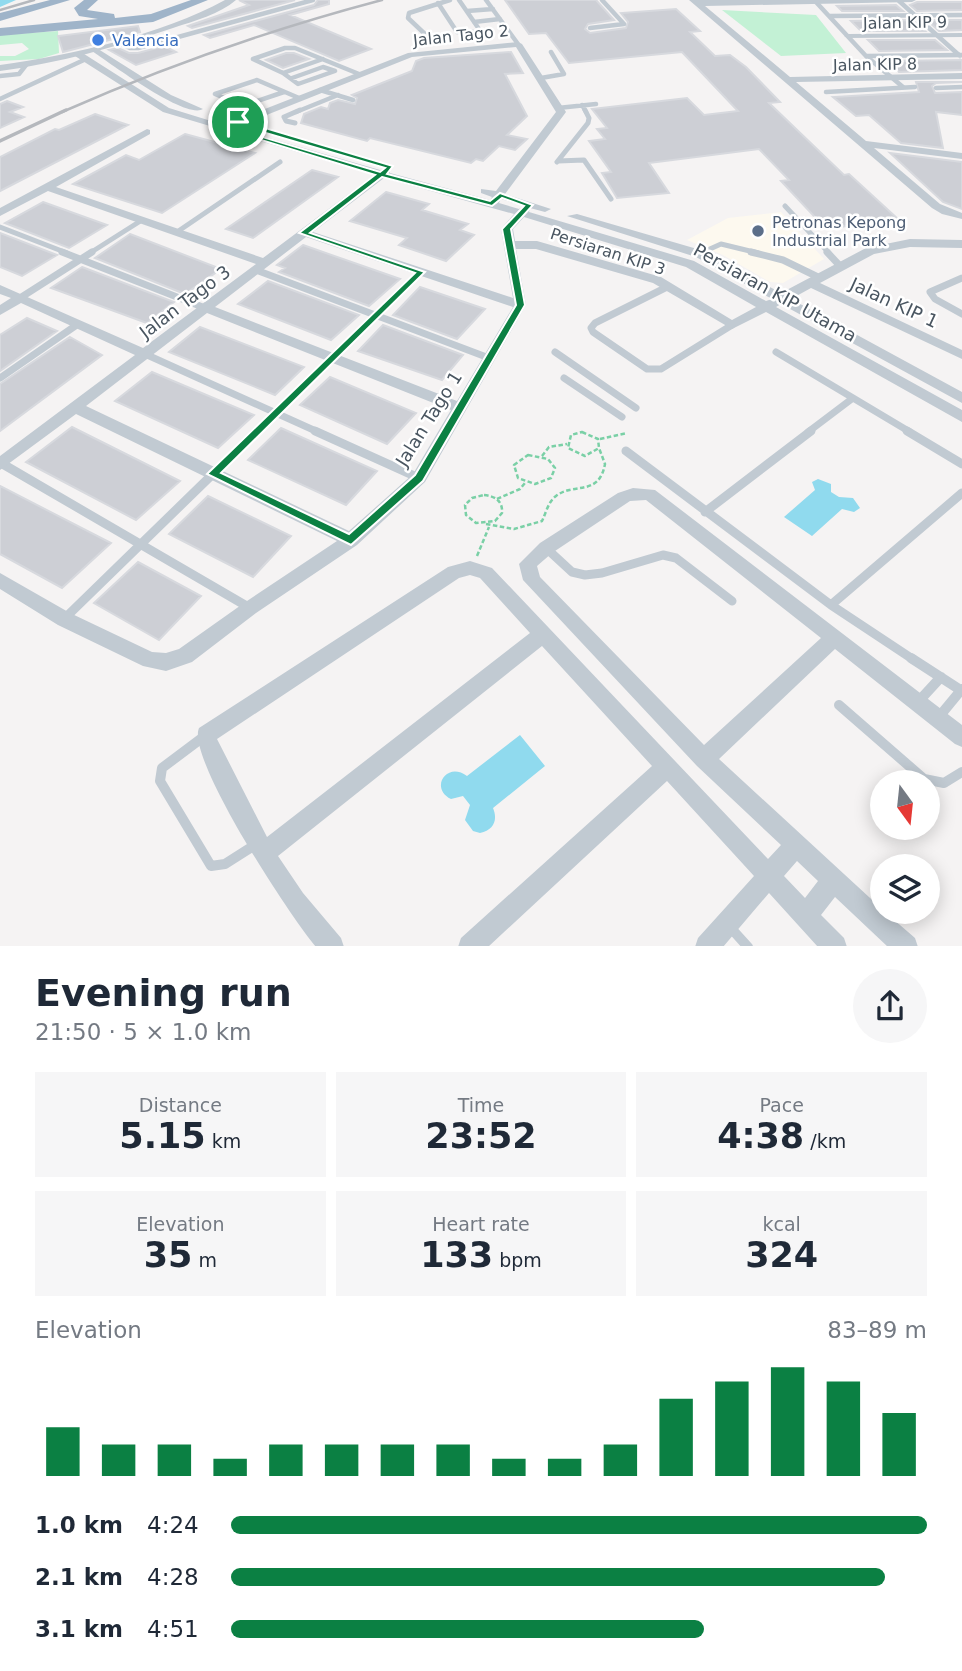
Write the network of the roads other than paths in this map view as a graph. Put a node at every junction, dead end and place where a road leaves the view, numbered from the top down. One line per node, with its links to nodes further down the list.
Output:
1 (48, 0): 19 (highway)
2 (64, 0): 19 (highway)
3 (92, 0): 4 (highway)
4 (187, 0)
5 (202, 0): 26 (highway)
6 (232, 0): 31 (street)
7 (313, 0): 31 (lane)
8 (450, 0): 16 (lane)
9 (459, 0): 18 (lane)
10 (486, 0): 17 (lane)
11 (602, 0): 25 (lane)
12 (898, 0): 13 (street); 14 (street); 22 (lane)
13 (912, 0)
14 (815, 1): 15 (street); 21 (lane)
15 (695, 2): 49 (street)
16 (438, 3): 24 (lane); 27 (lane)
17 (492, 9): 18 (lane); 23 (lane)
18 (467, 11): 24 (lane)
19 (0, 15)
20 (962, 15): 22 (lane)
21 (829, 16): 22 (lane); 30 (lane)
22 (915, 16): 28 (lane)
23 (500, 19): 24 (lane); 32 (lane)
24 (474, 22)
25 (590, 28)
26 (0, 33)
27 (426, 35)
28 (937, 35): 29 (street, Jalan KIP 9); 30 (street, Jalan KIP 9); 37 (lane)
29 (962, 35)
30 (848, 36): 36 (lane)
31 (117, 43): 33 (street)
32 (518, 44): 42 (street, Jalan Tago 2); 48 (street, Jalan Tago 2)
33 (95, 49): 35 (street); 65 (street)
34 (551, 52): 48 (lane)
35 (82, 56): 39 (street); 60 (lane); 67 (street)
36 (866, 56): 37 (lane); 46 (lane)
37 (961, 56)
38 (323, 59): 41 (lane); 41 (lane); 42 (lane)
39 (26, 65): 40 (street); 43 (lane)
40 (0, 68)
41 (282, 73): 47 (lane)
42 (359, 74): 55 (street, Jalan Tago 2)
43 (0, 76)
44 (936, 76): 45 (street, Jalan KIP 8); 46 (street, Jalan KIP 8); 54 (lane)
45 (962, 76)
46 (891, 77): 49 (street, Jalan KIP 8); 50 (lane)
47 (292, 78): 47 (lane)
48 (541, 78): 64 (street, Jalan Tago 2)
49 (788, 80): 69 (street)
50 (903, 87): 51 (lane); 57 (lane)
51 (915, 87)
52 (962, 87): 54 (lane)
53 (936, 88): 54 (lane)
54 (949, 88)
55 (320, 90): 58 (lane); 59 (street, Jalan Tago 2)
56 (284, 92): 56 (lane); 59 (lane)
57 (826, 92)
58 (338, 96): 61 (lane); 66 (lane)
59 (299, 98): 65 (street, Jalan Tago 2)
60 (0, 99)
61 (353, 100)
62 (596, 104): 63 (lane)
63 (582, 105): 64 (lane); 75 (lane)
64 (558, 107): 74 (street)
65 (238, 122): 67 (street, Jalan Tago 2); 72 (street)
66 (295, 123)
67 (225, 128): 72 (street)
68 (147, 132): 73 (street)
69 (864, 144): 70 (street); 80 (street)
70 (962, 156)
71 (280, 162): 83 (lane)
72 (386, 171): 74 (street); 76 (street); 84 (street, Jalan Tago 3)
73 (47, 187): 79 (street); 81 (street)
74 (500, 195): 76 (street); 78 (street)
75 (611, 199)
76 (492, 204): 78 (street)
77 (785, 206): 90 (lane)
78 (525, 209): 86 (street); 87 (street, Persiaran KIP Utama); 101 (street, Persiaran KIP Utama)
79 (0, 213)
80 (962, 216)
81 (142, 220): 83 (street); 88 (lane)
82 (0, 227): 88 (lane)
83 (177, 232): 89 (street)
84 (304, 233): 89 (street, Jalan Tago 3); 91 (street)
85 (962, 244): 90 (street)
86 (510, 245): 95 (street, Persiaran KIP 3); 100 (street)
87 (700, 254): 93 (lane); 99 (street, Persiaran KIP Utama)
88 (81, 259): 98 (lane); 102 (lane)
89 (260, 266): 102 (street, Jalan Tago 3); 105 (lane)
90 (841, 267): 93 (street)
91 (421, 272): 100 (street); 105 (lane)
92 (962, 278): 94 (lane)
93 (816, 281): 99 (street); 111 (street, Jalan KIP 1)
94 (952, 282): 96 (lane); 104 (lane)
95 (667, 287): 107 (street, Persiaran KIP 3); 107 (lane)
96 (962, 287)
97 (0, 289): 98 (street)
98 (20, 298): 103 (street); 106 (street)
99 (783, 298): 101 (street); 117 (street, Persiaran KIP Utama)
100 (520, 305): 113 (street, Jalan Tago 1)
101 (767, 307): 107 (street); 122 (street, Persiaran KIP Utama)
102 (205, 308): 110 (street, Jalan Tago 3); 112 (street)
103 (0, 311)
104 (962, 314)
105 (376, 315): 112 (lane); 113 (lane)
106 (78, 324): 110 (street); 114 (lane)
107 (732, 325)
108 (555, 352): 120 (lane)
109 (776, 352): 116 (lane)
110 (145, 354): 118 (street, Jalan Tago 3); 121 (lane)
111 (962, 355)
112 (332, 358): 119 (street); 121 (lane)
113 (489, 358): 119 (street, Jalan Tago 1)
114 (0, 378)
115 (564, 378): 123 (lane)
116 (853, 398): 126 (lane); 130 (lane)
117 (962, 398)
118 (75, 407): 125 (street, Jalan Tago 3); 127 (street)
119 (460, 408): 128 (street, Jalan Tago 1)
120 (636, 408)
121 (275, 413): 127 (lane); 128 (lane)
122 (962, 417)
123 (622, 418)
124 (626, 451): 130 (lane)
125 (1, 464): 132 (lane)
126 (962, 464)
127 (213, 474): 131 (street); 132 (lane)
128 (419, 478): 131 (street, Jalan Tago 1)
129 (962, 493): 136 (lane)
130 (705, 512): 136 (lane)
131 (351, 540): 137 (street, Jalan Tago 1)
132 (141, 544): 137 (lane); 138 (lane)
133 (547, 548): 135 (lane); 140 (street); 148 (street)
134 (0, 580): 138 (street)
135 (732, 601)
136 (831, 605): 141 (lane)
137 (250, 608): 138 (street, Jalan Tago 1)
138 (64, 619)
139 (542, 635): 146 (street); 149 (street); 152 (street)
140 (835, 636): 143 (street); 148 (street)
141 (941, 677): 142 (lane); 143 (lane)
142 (962, 690): 145 (lane)
143 (918, 702): 145 (street)
144 (839, 705): 150 (lane)
145 (938, 718): 147 (street)
146 (206, 735): 152 (street); 152 (lane)
147 (962, 737)
148 (704, 759): 151 (street)
149 (668, 765): 153 (street); 158 (street)
150 (962, 772)
151 (796, 845): 153 (street); 154 (street)
152 (260, 848): 157 (street)
153 (768, 877): 155 (street); 156 (street)
154 (834, 880): 155 (street); 162 (street)
155 (806, 916): 161 (street)
156 (727, 923): 159 (street); 160 (lane)
157 (331, 946)
158 (471, 946)
159 (708, 946)
160 (747, 946)
161 (834, 946)
162 (905, 946)

